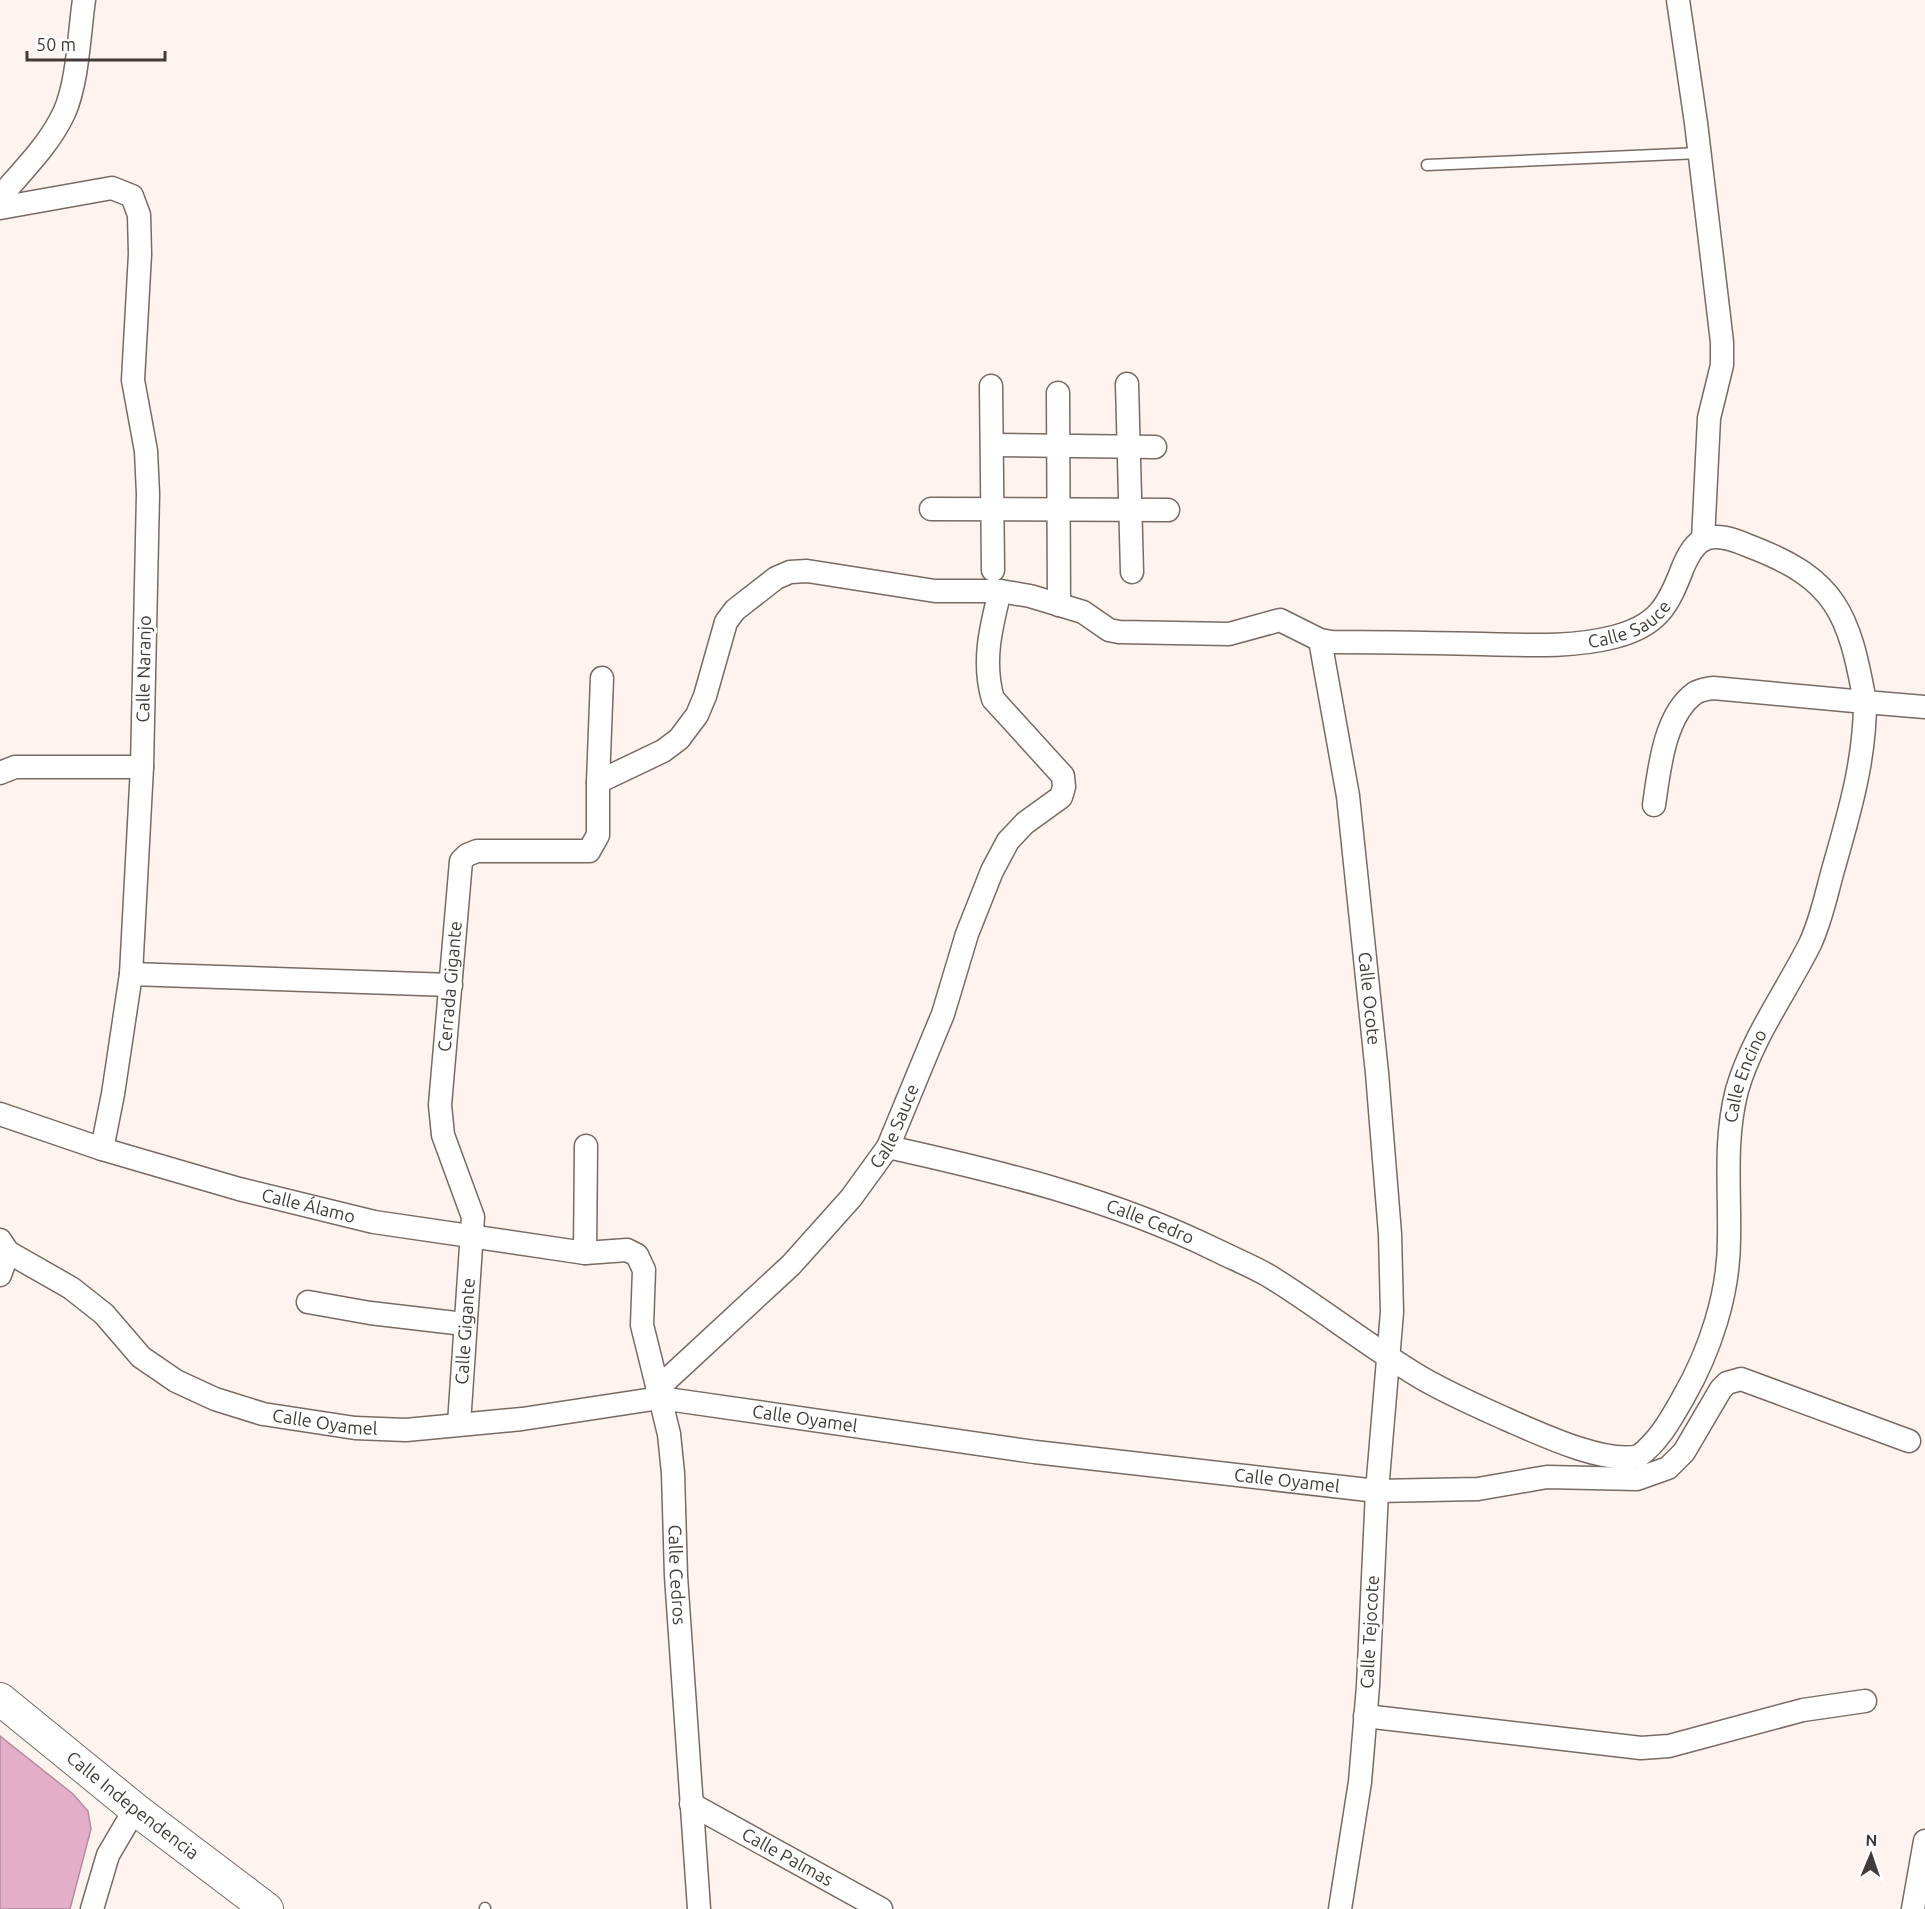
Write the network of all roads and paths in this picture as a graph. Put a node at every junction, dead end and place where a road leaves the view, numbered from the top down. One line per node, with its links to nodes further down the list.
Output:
1 (84, 0): 5 (street)
2 (1678, 0): 3 (street)
3 (1700, 153): 4 (lane); 19 (street)
4 (1427, 165)
5 (0, 197)
6 (0, 208): 27 (street, Calle Naranjo)
7 (1127, 384): 12 (street)
8 (991, 386): 10 (street, Calle Sauce)
9 (1058, 393): 11 (street)
10 (992, 445): 11 (street); 15 (street, Calle Sauce)
11 (1058, 445): 12 (street); 18 (street)
12 (1130, 445): 13 (street); 16 (street)
13 (1155, 447)
14 (930, 509): 15 (street)
15 (992, 510): 18 (street); 21 (street, Calle Sauce)
16 (1132, 510): 17 (street); 18 (street); 20 (street)
17 (1168, 510)
18 (1058, 511): 22 (street)
19 (1703, 540): 23 (street, Calle Sauce); 25 (street)
20 (1132, 572)
21 (996, 581): 22 (street, Calle Sauce); 29 (street, Calle Sauce); 35 (street, Calle Sauce)
22 (1059, 605): 23 (street, Calle Sauce)
23 (1320, 640): 44 (street, Calle Ocote)
24 (602, 678): 29 (street)
25 (1865, 702): 26 (street); 30 (street); 48 (street, Calle Encino)
26 (1925, 707)
27 (142, 768): 28 (street); 31 (street, Calle Naranjo)
28 (0, 773)
29 (598, 782): 32 (street, Cerrada Gigante)
30 (1654, 805)
31 (131, 974): 32 (street); 36 (street, Calle Naranjo)
32 (451, 985): 37 (street, Cerrada Gigante)
33 (0, 1114): 36 (street, Calle Álamo)
34 (586, 1146): 40 (street)
35 (888, 1147): 44 (street, Calle Cedro); 45 (street, Calle Sauce)
36 (102, 1149): 37 (street, Calle Álamo)
37 (474, 1238): 40 (street, Calle Álamo); 43 (street, Calle Gigante)
38 (4, 1246): 41 (street); 46 (street, Calle Oyamel)
39 (627, 1250): 40 (street, Calle Álamo); 45 (street, Calle Cedros)
40 (585, 1253)
41 (0, 1275)
42 (308, 1302): 43 (street)
43 (464, 1324): 46 (street, Calle Gigante)
44 (1388, 1357): 48 (street, Calle Cedro); 49 (street, Calle Tejocote)
45 (658, 1393): 46 (street, Calle Oyamel); 49 (street, Calle Oyamel); 53 (street, Calle Cedros)
46 (459, 1425)
47 (1909, 1441): 49 (street, Calle Oyamel)
48 (1646, 1451)
49 (1377, 1491): 52 (street, Calle Tejocote)
50 (0, 1699): 54 (main road, Calle Independencia)
51 (1865, 1701): 52 (street)
52 (1365, 1716): 56 (street, Calle Tejocote)
53 (691, 1804): 59 (street, Calle Cedros); 60 (street, Calle Palmas)
54 (135, 1809): 57 (street); 58 (main road, Calle Independencia)
55 (1925, 1841): 61 (street)
56 (1341, 1907)
57 (92, 1909)
58 (267, 1909)
59 (699, 1909)
60 (881, 1909)
61 (1913, 1909)

